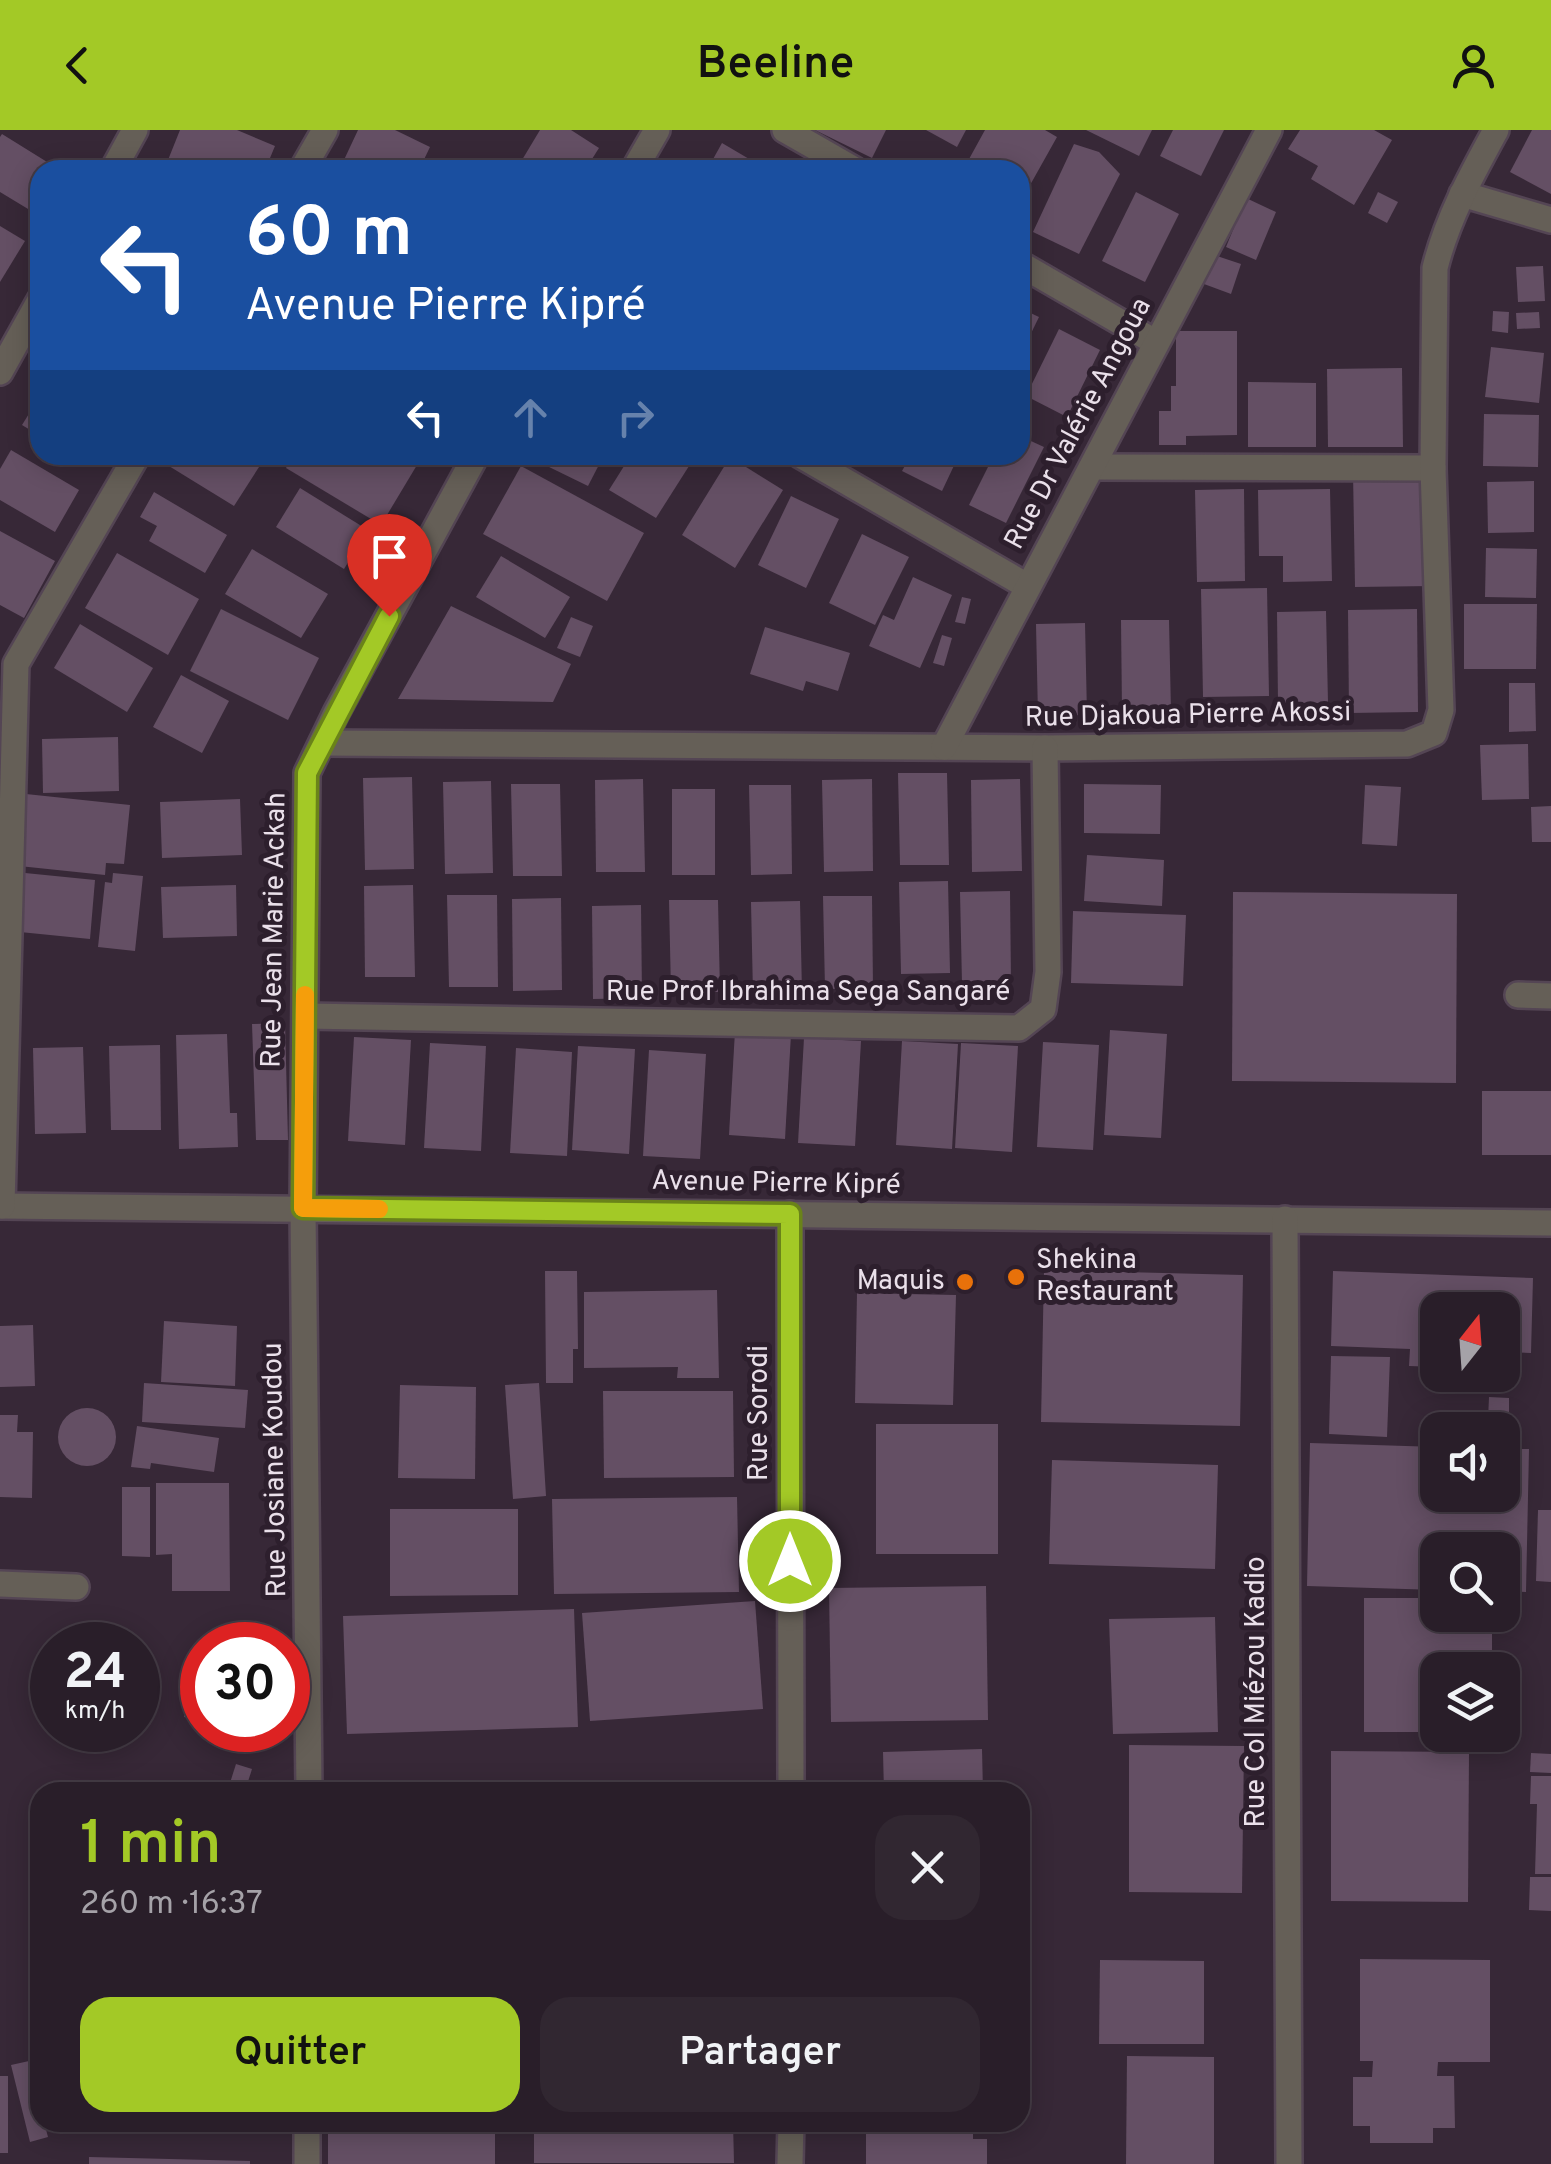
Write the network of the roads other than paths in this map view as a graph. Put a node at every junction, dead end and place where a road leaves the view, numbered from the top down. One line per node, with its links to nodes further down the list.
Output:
1 (135, 130): 7 (street)
2 (325, 130): 8 (street)
3 (656, 130): 9 (street)
4 (786, 130): 10 (street)
5 (1268, 130): 15 (street, Rue Dr Valérie Angoua)
6 (1496, 130): 11 (street, Rue Djakoua Pierre Akossi)
7 (118, 160)
8 (308, 160)
9 (640, 160)
10 (838, 160)
11 (1462, 194): 12 (street); 21 (street, Rue Djakoua Pierre Akossi)
12 (1551, 220)
13 (1030, 270): 15 (street)
14 (30, 318): 16 (street)
15 (1155, 342): 20 (street, Rue Dr Valérie Angoua)
16 (0, 372)
17 (131, 465): 23 (street)
18 (471, 465): 24 (street, Rue Jean Marie Ackah)
19 (817, 465): 22 (street)
20 (1093, 467): 21 (street); 22 (street, Rue Dr Valérie Angoua)
21 (1433, 468): 26 (street, Rue Djakoua Pierre Akossi)
22 (1027, 586): 25 (street, Rue Dr Valérie Angoua)
23 (8, 658): 30 (street)
24 (322, 743): 25 (street, Rue Djakoua Pierre Akossi); 29 (street, Rue Jean Marie Ackah)
25 (944, 747): 26 (street, Rue Djakoua Pierre Akossi)
26 (1045, 748): 29 (street, Rue Prof Ibrahima Sega Sangaré)
27 (1518, 995): 28 (street)
28 (1551, 996)
29 (305, 1016): 31 (street, Rue Jean Marie Ackah)
30 (1, 1206): 31 (street, Avenue Pierre Kipré)
31 (303, 1208): 32 (street, Avenue Pierre Kipré); 37 (street, Rue Josiane Koudou)
32 (790, 1214): 33 (street, Avenue Pierre Kipré); 38 (street, Rue Sorodi)
33 (1285, 1219): 34 (street, Avenue Pierre Kipré); 43 (street, Rue Col Miézou Kadio)
34 (1551, 1223)
35 (0, 1584): 36 (street)
36 (76, 1586)
37 (309, 1782)
38 (791, 1782)
39 (307, 2132): 41 (street)
40 (790, 2132): 42 (street)
41 (307, 2164)
42 (790, 2164)
43 (1289, 2164)

